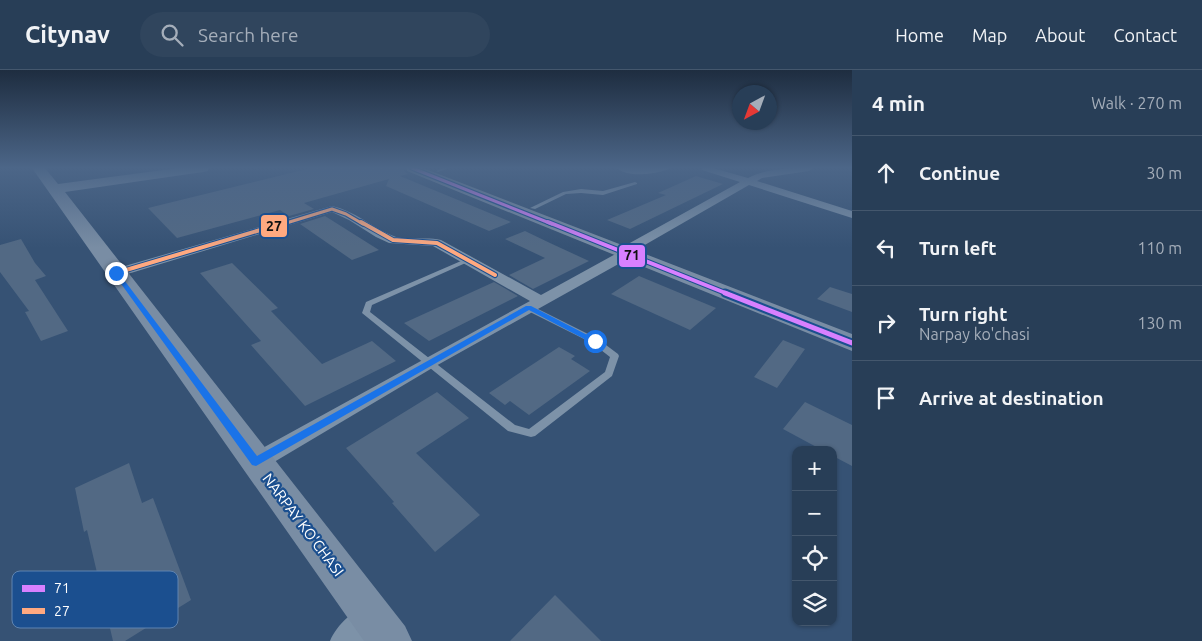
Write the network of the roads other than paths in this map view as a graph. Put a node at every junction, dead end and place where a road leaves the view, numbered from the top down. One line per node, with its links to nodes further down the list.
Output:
1 (59, 195): 11 (street, NARPAY KO'CHASI)
2 (483, 195): 9 (street)
3 (500, 195): 7 (street)
4 (561, 195): 7 (lane)
5 (727, 195): 9 (street)
6 (788, 195): 8 (street)
7 (533, 208): 9 (street)
8 (852, 215)
9 (629, 250): 12 (street); 13 (street); 14 (street)
10 (468, 260): 11 (street); 12 (street); 15 (lane)
11 (116, 273): 16 (street, NARPAY KO'CHASI)
12 (535, 304): 15 (street); 15 (lane)
13 (852, 330)
14 (852, 343)
15 (428, 363): 16 (street)
16 (256, 462): 17 (street, NARPAY KO'CHASI)
17 (372, 617): 18 (street); 19 (street, NARPAY KO'CHASI)
18 (346, 641)
19 (390, 641)

